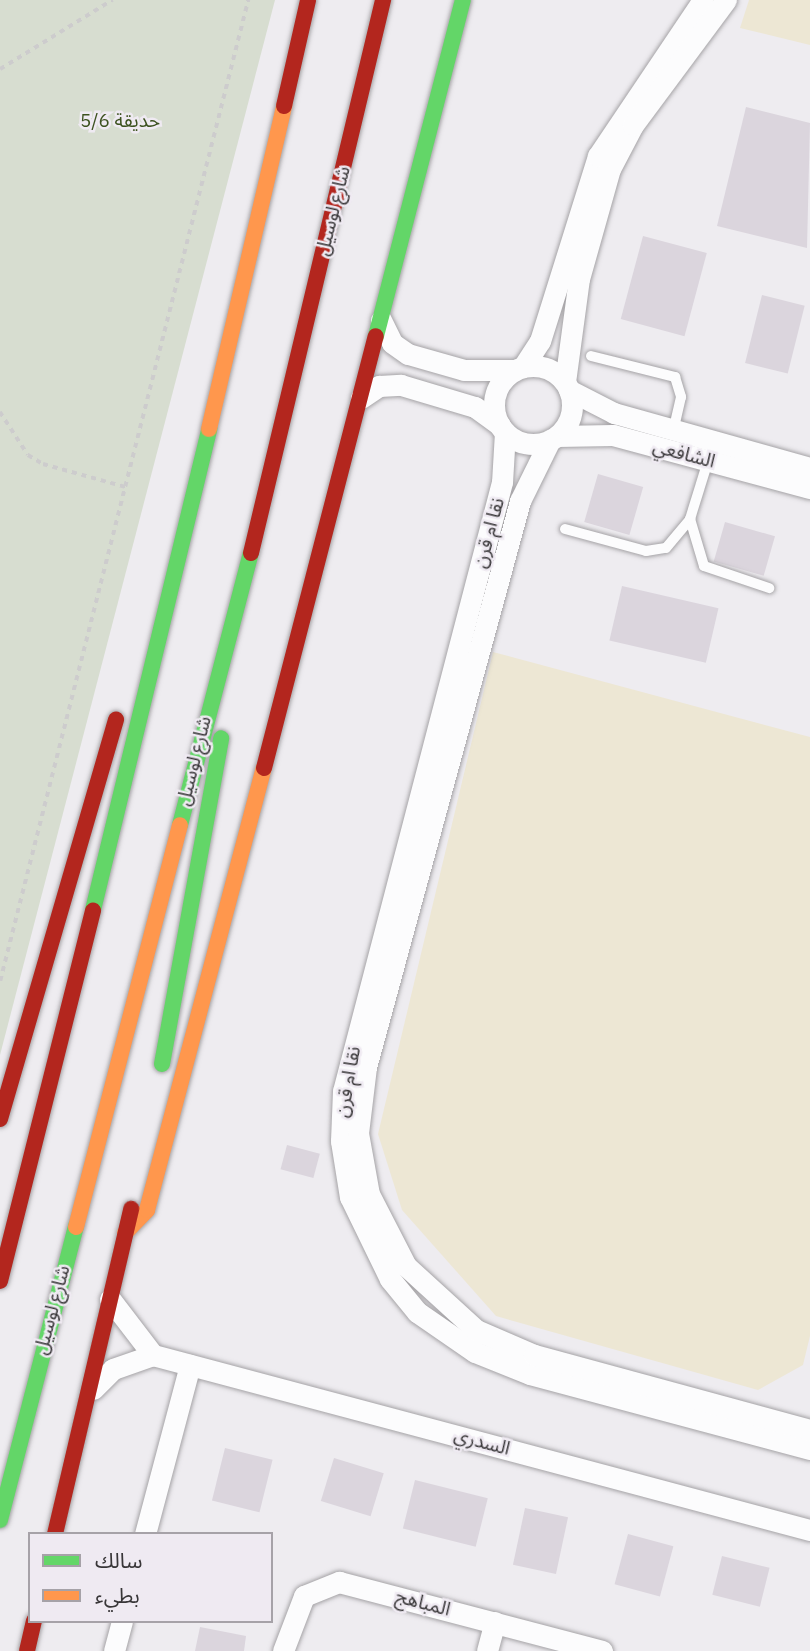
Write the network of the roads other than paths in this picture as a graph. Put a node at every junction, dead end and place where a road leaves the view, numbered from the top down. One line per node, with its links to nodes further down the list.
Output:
1 (308, 0): 22 (highway)
2 (383, 0): 7 (highway, شارع لوسيل)
3 (463, 0): 8 (highway)
4 (703, 0): 10 (street)
5 (726, 0): 11 (street)
6 (400, 12): 7 (highway)
7 (374, 44): 23 (highway, شارع لوسيل)
8 (381, 317): 10 (street); 12 (highway)
9 (591, 356): 14 (lane)
10 (519, 369): 11 (street); 13 (street)
11 (567, 386): 14 (street, الشافعي); 15 (street)
12 (357, 401): 13 (street); 27 (highway)
13 (502, 428): 15 (street); 33 (street, نقا ام قرن)
14 (673, 432): 17 (street, الشافعي)
15 (554, 438): 16 (street, الشافعي); 33 (street, نقا ام قرن)
16 (708, 461): 18 (street, الشافعي); 19 (lane)
17 (810, 468)
18 (810, 488)
19 (690, 519): 20 (lane); 21 (lane)
20 (565, 529)
21 (769, 589)
22 (160, 645): 25 (highway); 28 (highway)
23 (220, 659): 24 (highway); 34 (highway, شارع لوسيل)
24 (159, 1076)
25 (0, 1119)
26 (145, 1142): 27 (highway)
27 (125, 1233): 29 (highway)
28 (0, 1281)
29 (110, 1298): 30 (street); 32 (highway)
30 (153, 1355): 31 (street, السدري); 32 (street)
31 (190, 1365): 35 (street, السدري); 37 (street)
32 (90, 1392): 36 (highway)
33 (807, 1433)
34 (0, 1520)
35 (810, 1530)
36 (55, 1532)
37 (146, 1532)
38 (495, 1622): 43 (street, المباهج); 44 (street); 45 (street, المباهج)
39 (34, 1623): 41 (highway)
40 (121, 1623): 42 (street)
41 (27, 1651)
42 (114, 1651)
43 (283, 1651)
44 (487, 1651)
45 (601, 1651)

